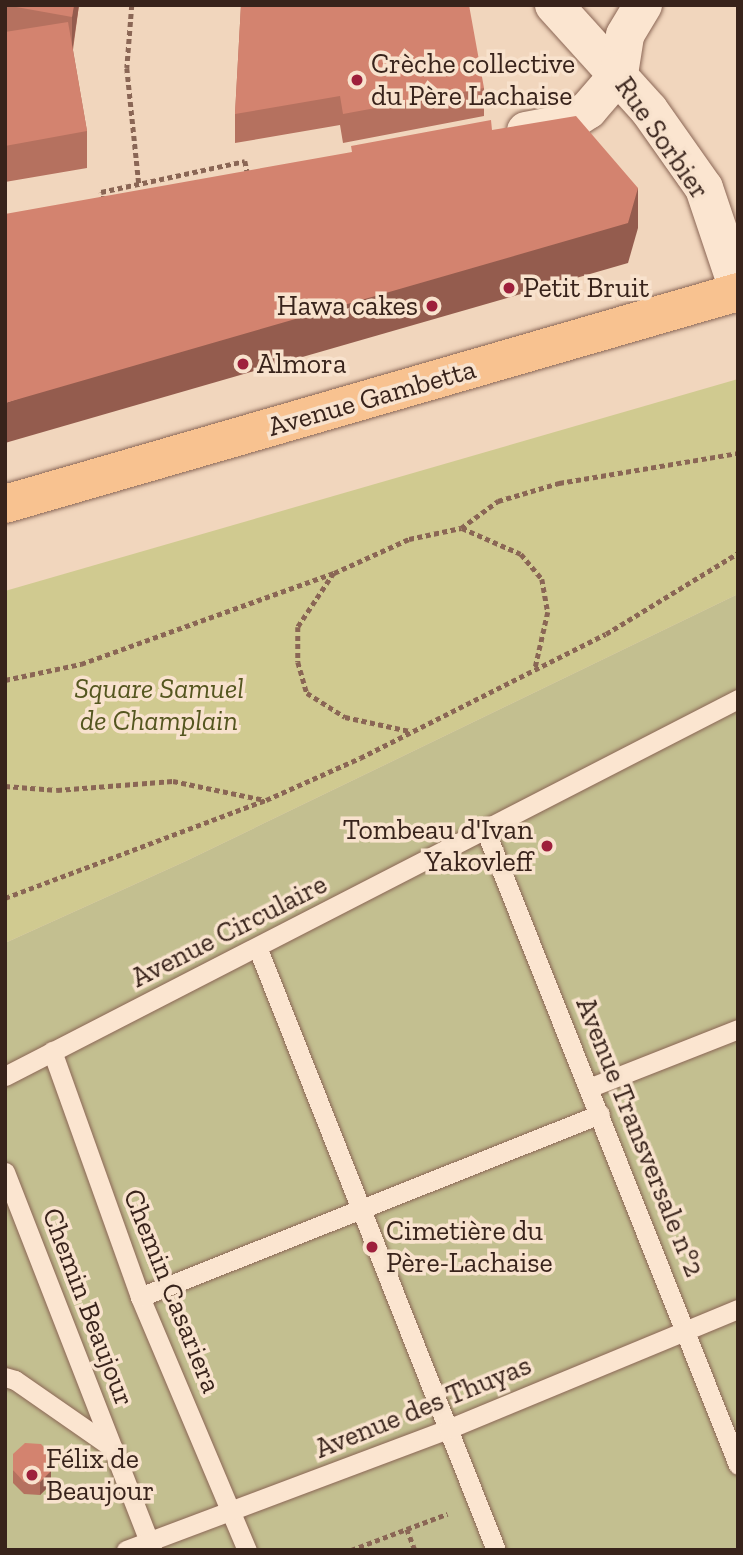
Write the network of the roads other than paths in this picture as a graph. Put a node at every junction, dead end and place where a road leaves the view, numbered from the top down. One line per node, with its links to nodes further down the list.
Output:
1 (554, 5): 3 (street, Rue Sorbier)
2 (643, 5): 3 (street)
3 (619, 74): 4 (street); 5 (street, Rue Sorbier)
4 (488, 138)
5 (738, 291): 6 (main road, Avenue Gambetta)
6 (5, 504)
7 (738, 698): 8 (lane, Avenue Circulaire)
8 (485, 832): 9 (lane, Avenue Circulaire); 13 (lane, Avenue Transversale n°2)
9 (257, 949): 11 (lane, Avenue Circulaire); 16 (lane)
10 (738, 1029): 13 (lane)
11 (52, 1051): 12 (lane, Avenue Circulaire); 17 (lane, Chemin Casariera)
12 (5, 1076)
13 (591, 1087): 14 (lane, Avenue Transversale n°2)
14 (600, 1114): 16 (lane); 19 (lane, Avenue Transversale n°2)
15 (5, 1172): 22 (lane, Chemin Beaujour)
16 (358, 1209): 17 (lane); 21 (lane)
17 (140, 1297): 24 (lane, Chemin Casariera)
18 (738, 1309): 19 (lane, Avenue des Thuyas)
19 (686, 1329): 21 (lane, Avenue des Thuyas); 23 (lane, Avenue Transversale n°2)
20 (5, 1377): 22 (lane)
21 (448, 1429): 24 (lane, Avenue des Thuyas); 28 (lane)
22 (113, 1448): 25 (lane, Chemin Beaujour)
23 (738, 1465)
24 (232, 1513): 25 (lane, Avenue des Thuyas); 27 (lane, Chemin Casariera)
25 (150, 1545): 26 (lane, Avenue des Thuyas)
26 (126, 1550)
27 (247, 1550)
28 (496, 1550)

